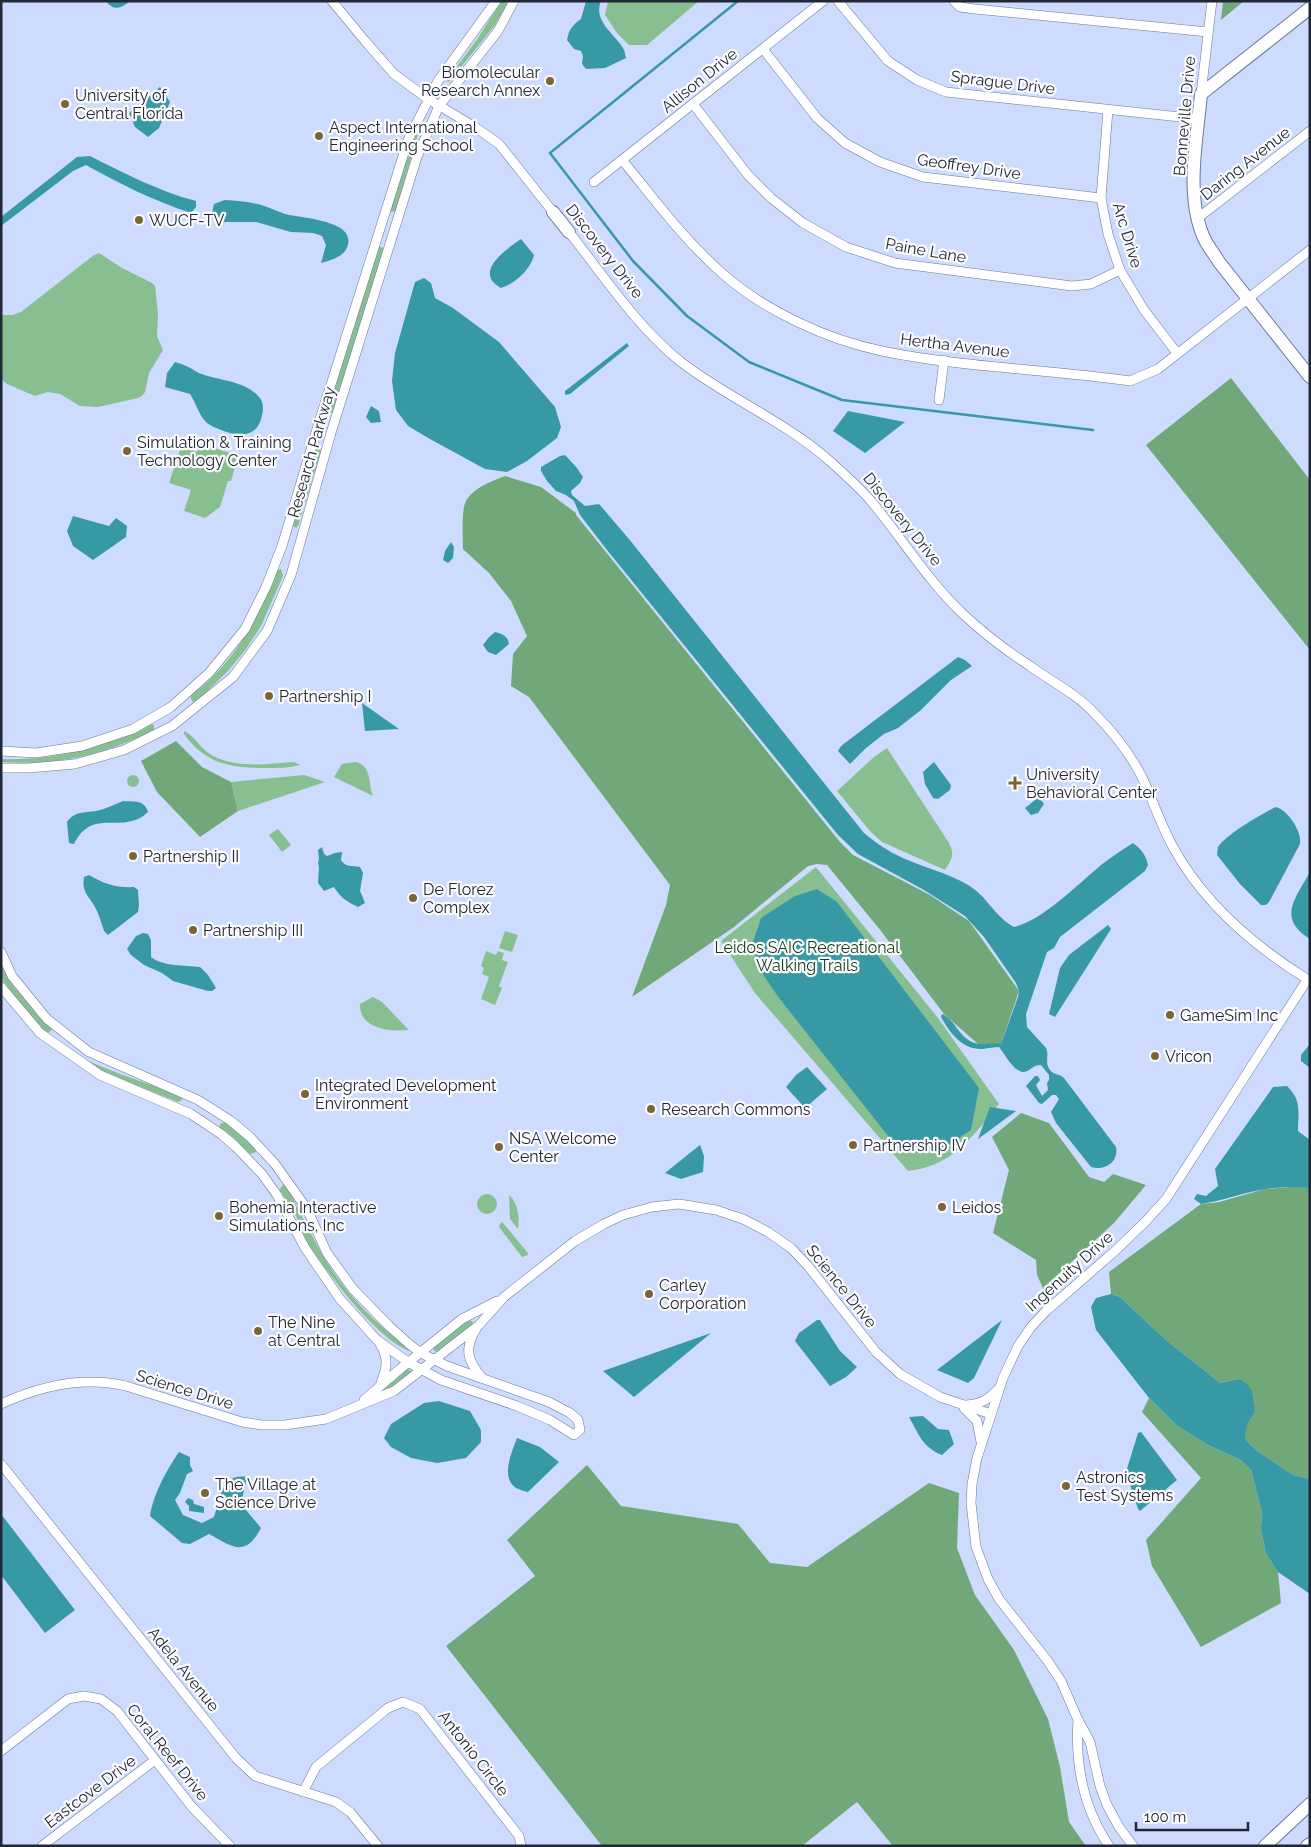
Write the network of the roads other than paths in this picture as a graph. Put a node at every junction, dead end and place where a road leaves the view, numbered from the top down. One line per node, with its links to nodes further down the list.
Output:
1 (332, 1): 12 (street, Discovery Drive)
2 (496, 1): 12 (street, Research Parkway)
3 (514, 1): 14 (street, Research Parkway)
4 (823, 1): 10 (street, Allison Drive)
5 (838, 1): 15 (street, Sprague Drive)
6 (954, 1): 9 (street)
7 (1212, 1): 9 (street, Bonneville Drive)
8 (1310, 8): 11 (street)
9 (1208, 32): 11 (street, Bonneville Drive)
10 (763, 48): 13 (street, Allison Drive); 20 (street, Geoffrey Drive)
11 (1201, 94): 16 (street, Bonneville Drive)
12 (428, 99): 14 (street, Discovery Drive); 31 (street, Research Parkway)
13 (693, 104): 18 (street, Allison Drive); 25 (street, Paine Lane)
14 (439, 106): 21 (street, Discovery Drive); 32 (street, Research Parkway)
15 (1108, 110): 16 (street, Sprague Drive); 20 (street, Arc Drive)
16 (1199, 119): 22 (street, Bonneville Drive)
17 (1310, 131): 22 (street, Daring Avenue)
18 (623, 161): 19 (street, Allison Drive); 28 (street, Hertha Avenue)
19 (594, 182)
20 (1101, 198): 25 (street, Arc Drive)
21 (553, 212): 23 (street, Discovery Drive)
22 (1198, 218): 26 (street, Bonneville Drive)
23 (569, 232): 37 (street, Discovery Drive)
24 (1310, 250): 26 (street, Hertha Avenue)
25 (1120, 270): 27 (street, Arc Drive)
26 (1248, 298): 27 (street, Hertha Avenue); 29 (street, Bonneville Drive)
27 (1177, 353): 28 (street, Hertha Avenue)
28 (944, 360): 30 (street)
29 (1310, 377)
30 (939, 400)
31 (171, 707): 32 (street); 33 (street); 34 (street, Research Parkway)
32 (184, 717): 33 (street, Research Parkway)
33 (172, 726): 35 (street, Research Parkway)
34 (1, 751)
35 (1, 768)
36 (1, 952): 39 (street)
37 (1308, 980): 54 (street, Ingenuity Drive)
38 (1, 987): 40 (street)
39 (72, 1039): 40 (street); 41 (street)
40 (64, 1050): 42 (street)
41 (198, 1100): 42 (street); 43 (street)
42 (191, 1114): 44 (street)
43 (275, 1164): 44 (street); 48 (street)
44 (262, 1174): 47 (street)
45 (504, 1298): 46 (street, Science Drive); 48 (street, Science Drive); 57 (street, Science Drive)
46 (479, 1325): 49 (street, Science Drive); 52 (street)
47 (377, 1340): 50 (street); 53 (street)
48 (421, 1353): 49 (street); 50 (street, Science Drive)
49 (434, 1360): 51 (street, Science Drive); 52 (street)
50 (408, 1362): 51 (street); 53 (street, Science Drive)
51 (422, 1370): 52 (street); 56 (street, Science Drive)
52 (482, 1378)
53 (381, 1385): 56 (street, Science Drive)
54 (1001, 1385): 57 (street); 58 (street, Ingenuity Drive)
55 (1, 1404): 56 (street, Science Drive)
56 (359, 1405)
57 (961, 1405): 58 (street, Science Drive); 59 (street)
58 (992, 1414): 59 (street, Ingenuity Drive)
59 (982, 1445): 61 (street, Ingenuity Drive)
60 (1, 1464): 64 (street, Adela Avenue)
61 (1078, 1720): 70 (street, Ingenuity Drive); 71 (street, Ingenuity Drive)
62 (1, 1750): 63 (street, Coral Reef Drive)
63 (155, 1760): 66 (street, Eastcove Drive); 67 (street, Coral Reef Drive)
64 (303, 1792): 68 (street, Adela Avenue); 69 (street, Antonio Circle)
65 (1310, 1804): 72 (street)
66 (42, 1846)
67 (230, 1846)
68 (378, 1846)
69 (521, 1846)
70 (1109, 1846)
71 (1133, 1846)
72 (1265, 1846)

